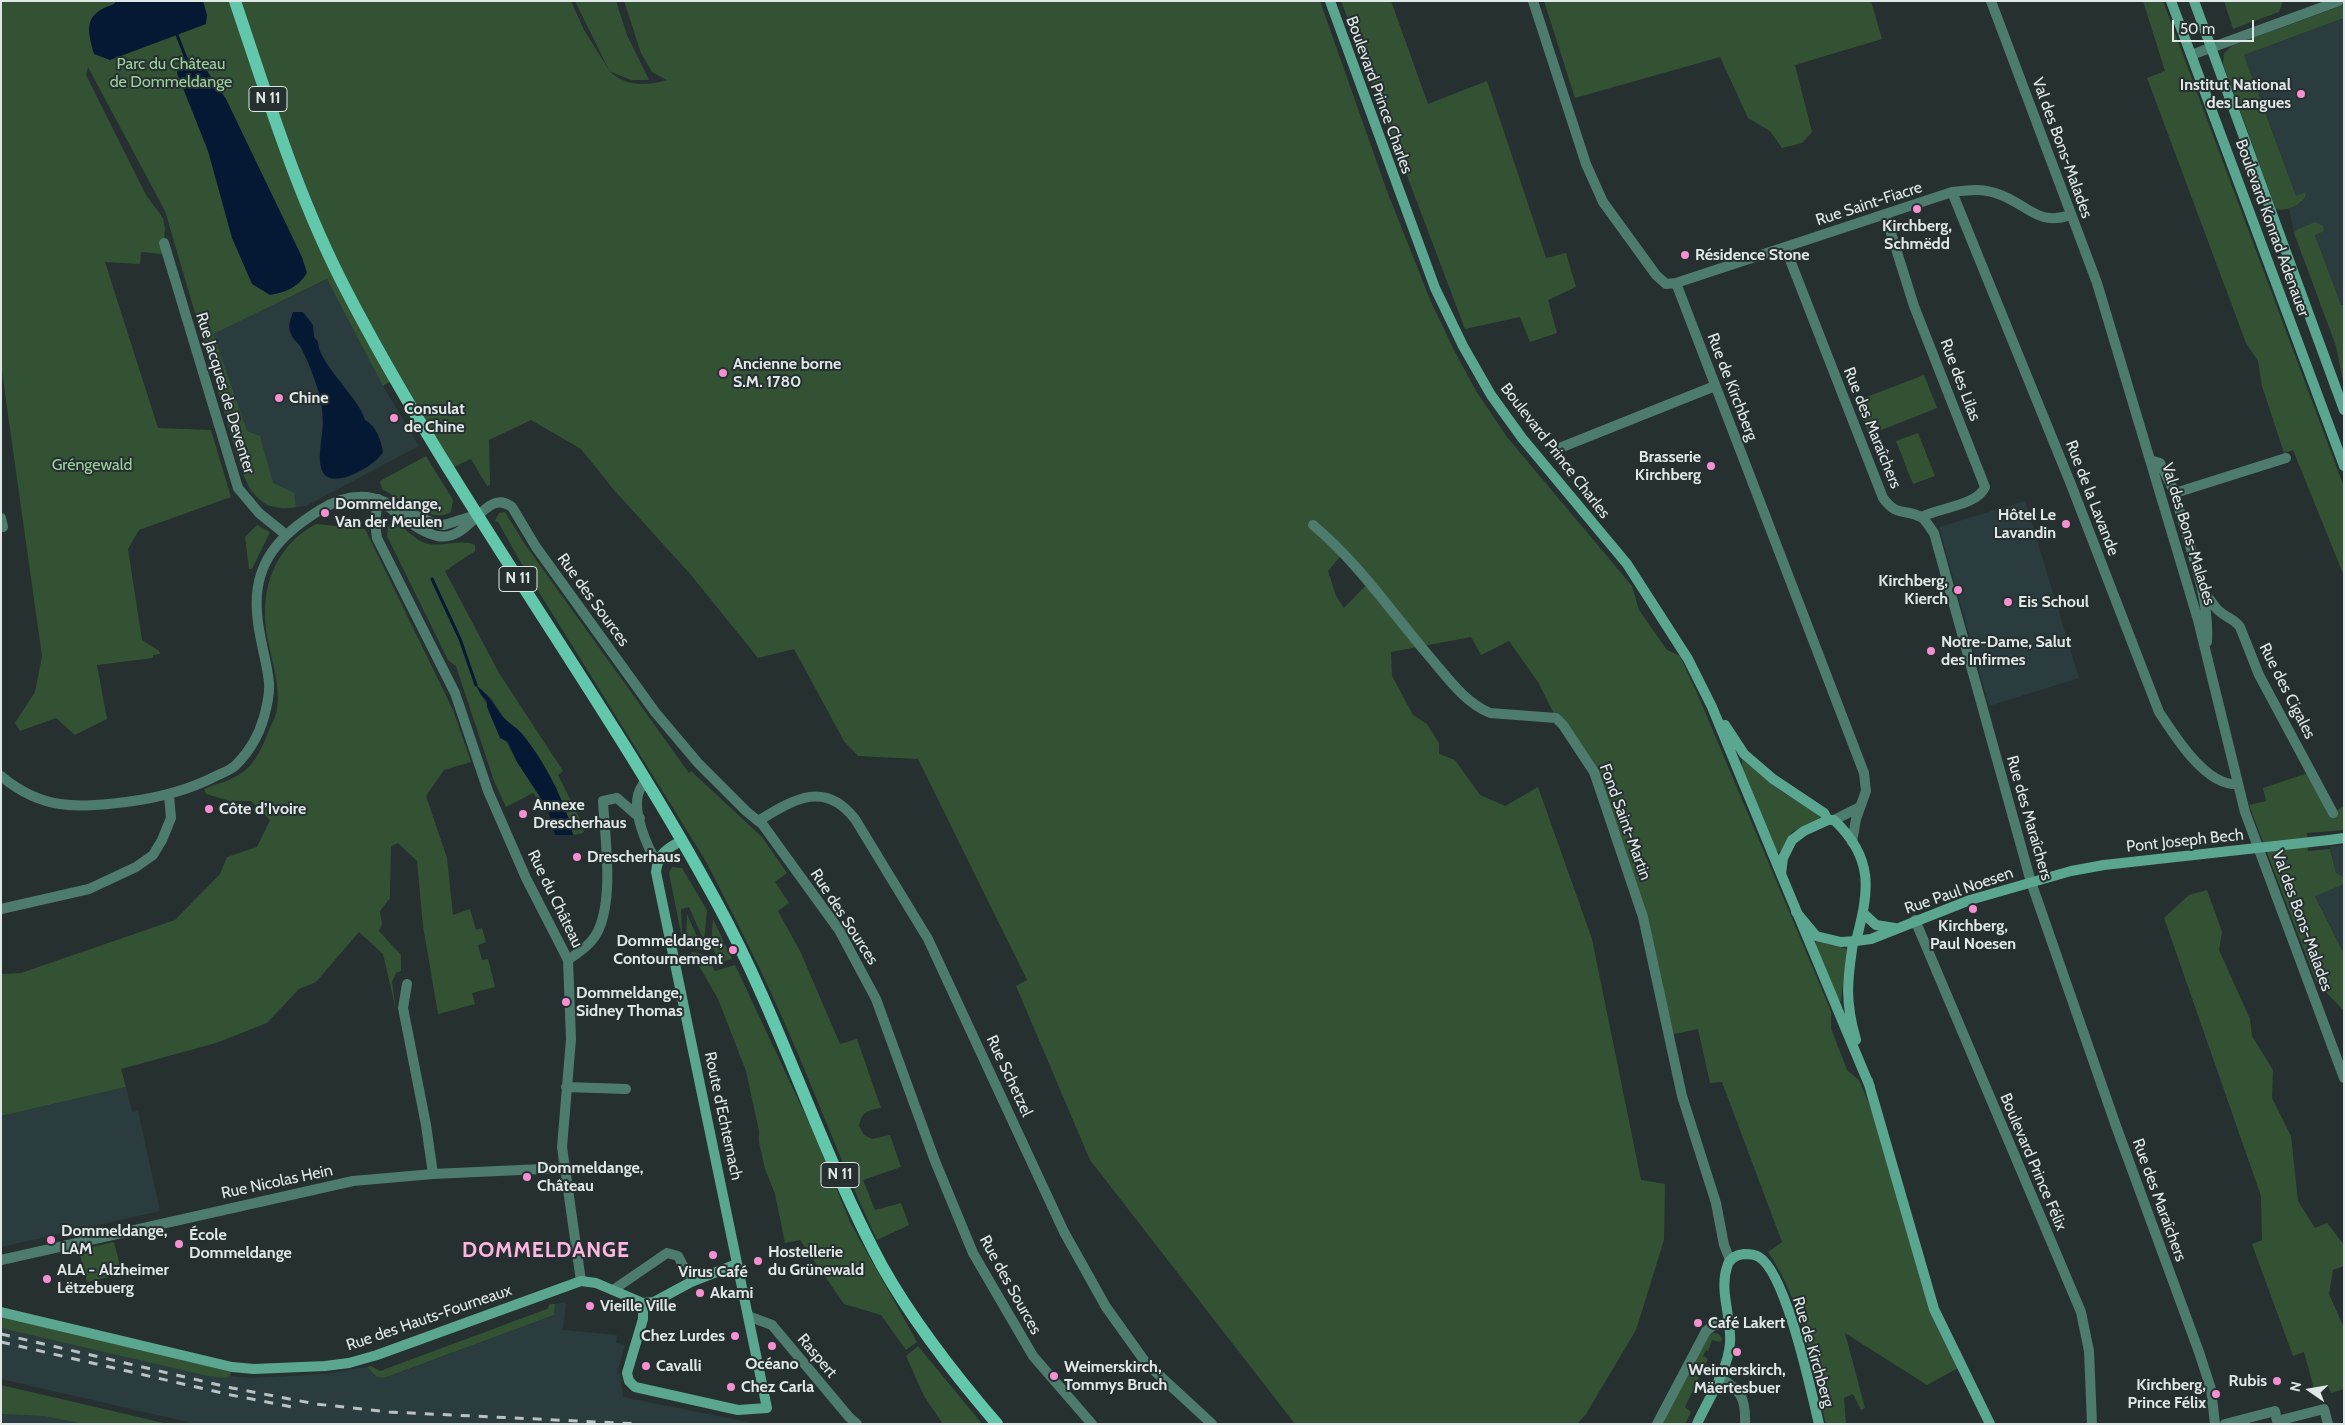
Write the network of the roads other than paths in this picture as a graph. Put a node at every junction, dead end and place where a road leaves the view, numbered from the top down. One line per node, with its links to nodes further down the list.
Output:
1 (235, 1): 24 (main road, N 11)
2 (1330, 1): 30 (main road, Boulevard Prince Charles)
3 (1533, 1): 15 (street)
4 (1991, 1): 12 (street, Val des Bons-Malades)
5 (2171, 1): 9 (main road, Boulevard Konrad Adenauer)
6 (2194, 1): 8 (main road, Boulevard Konrad Adenauer)
7 (2339, 1): 8 (street)
8 (2211, 48): 9 (street); 17 (main road, Boulevard Konrad Adenauer)
9 (2191, 55): 21 (main road, Boulevard Konrad Adenauer)
10 (1952, 192): 11 (street, Rue Saint-Fiacre); 12 (street, Rue Saint-Fiacre); 33 (street, Rue de la Lavande)
11 (1885, 214): 14 (street, Rue Saint-Fiacre); 25 (street, Rue des Lilas)
12 (2070, 215): 20 (street, Val des Bons-Malades)
13 (164, 243): 27 (street, Rue Jacques de Deventer)
14 (1785, 247): 15 (street, Rue Saint-Fiacre); 25 (street, Rue des Maraîchers)
15 (1676, 283): 16 (street, Rue de Kirchberg)
16 (1715, 386): 18 (street); 35 (street, Rue de Kirchberg)
17 (2344, 410)
18 (1562, 447)
19 (2286, 458): 22 (street)
20 (2150, 460): 22 (street, Rue des Cigales); 29 (street, Val des Bons-Malades)
21 (2344, 466)
22 (2175, 493): 28 (street, Rue des Cigales)
23 (378, 499): 24 (street, Rue des Sources); 27 (street, Rue des Sources); 52 (street, Rue du Château)
24 (477, 515): 32 (main road, N 11); 39 (street, Rue des Sources)
25 (1921, 517): 45 (street, Rue des Maraîchers)
26 (1312, 524): 61 (street, Fond Saint-Martin)
27 (285, 534): 34 (street, Rue des Sources)
28 (2202, 594): 29 (street, Rue des Cigales); 36 (street, Rue des Cigales)
29 (2207, 655): 33 (street, Val des Bons-Malades)
30 (1712, 707): 38 (main road, Boulevard Prince Charles); 44 (main road, Boulevard Prince Charles)
31 (1, 776): 34 (street, Rue des Sources)
32 (645, 780): 37 (street); 41 (main road, N 11)
33 (2238, 784): 54 (street, Val des Bons-Malades)
34 (169, 795): 46 (street)
35 (1860, 807): 38 (street); 42 (street, Rue de Kirchberg)
36 (2333, 813)
37 (640, 818): 43 (street); 52 (street)
38 (1831, 820): 42 (main road); 44 (main road)
39 (758, 821): 75 (street, Rue des Sources); 76 (street, Rue Schetzel)
40 (2344, 838): 45 (main road, Pont Joseph Bech, bridge)
41 (681, 841): 43 (main road); 74 (main road, N 11)
42 (1852, 842): 48 (main road)
43 (657, 863): 62 (main road, Route d'Echternach)
44 (1781, 874): 47 (main road)
45 (2031, 882): 49 (main road, Rue Paul Noesen); 82 (street, Rue des Maraîchers)
46 (1, 909)
47 (1796, 912): 51 (main road); 56 (main road)
48 (1863, 913): 50 (main road, Rue Paul Noesen); 51 (main road)
49 (1915, 920): 50 (main road, Rue Paul Noesen); 71 (street, Boulevard Prince Félix)
50 (1896, 928): 51 (main road, Rue Paul Noesen)
51 (1855, 942): 56 (main road)
52 (568, 960): 55 (street, Rue du Château)
53 (407, 984): 59 (street)
54 (2344, 1078)
55 (566, 1087): 57 (street); 58 (street, Rue du Château)
56 (1870, 1087): 81 (main road)
57 (626, 1089)
58 (564, 1168): 59 (street, Rue Nicolas Hein); 64 (street, Rue du Château)
59 (433, 1174): 60 (street, Rue Nicolas Hein)
60 (1, 1260)
61 (1730, 1260): 69 (main road); 80 (main road, Rue de Kirchberg)
62 (737, 1264): 66 (main road); 68 (main road, Route d'Echternach)
63 (686, 1273): 65 (street)
64 (581, 1281): 65 (main road); 67 (main road, Rue des Hauts-Fourneaux)
65 (613, 1290): 66 (main road)
66 (643, 1302): 68 (main road, Route d'Echternach)
67 (1, 1312)
68 (748, 1316): 73 (street, Raspert)
69 (1729, 1323): 70 (main road); 77 (street)
70 (1719, 1377): 78 (main road); 79 (street)
71 (2092, 1423)
72 (2278, 1423): 83 (street); 84 (street)
73 (857, 1424)
74 (997, 1424)
75 (1092, 1424)
76 (1212, 1424)
77 (1657, 1424)
78 (1697, 1424)
79 (1745, 1424)
80 (1819, 1424)
81 (1990, 1424)
82 (2215, 1424)
83 (2225, 1424)
84 (2328, 1424)

